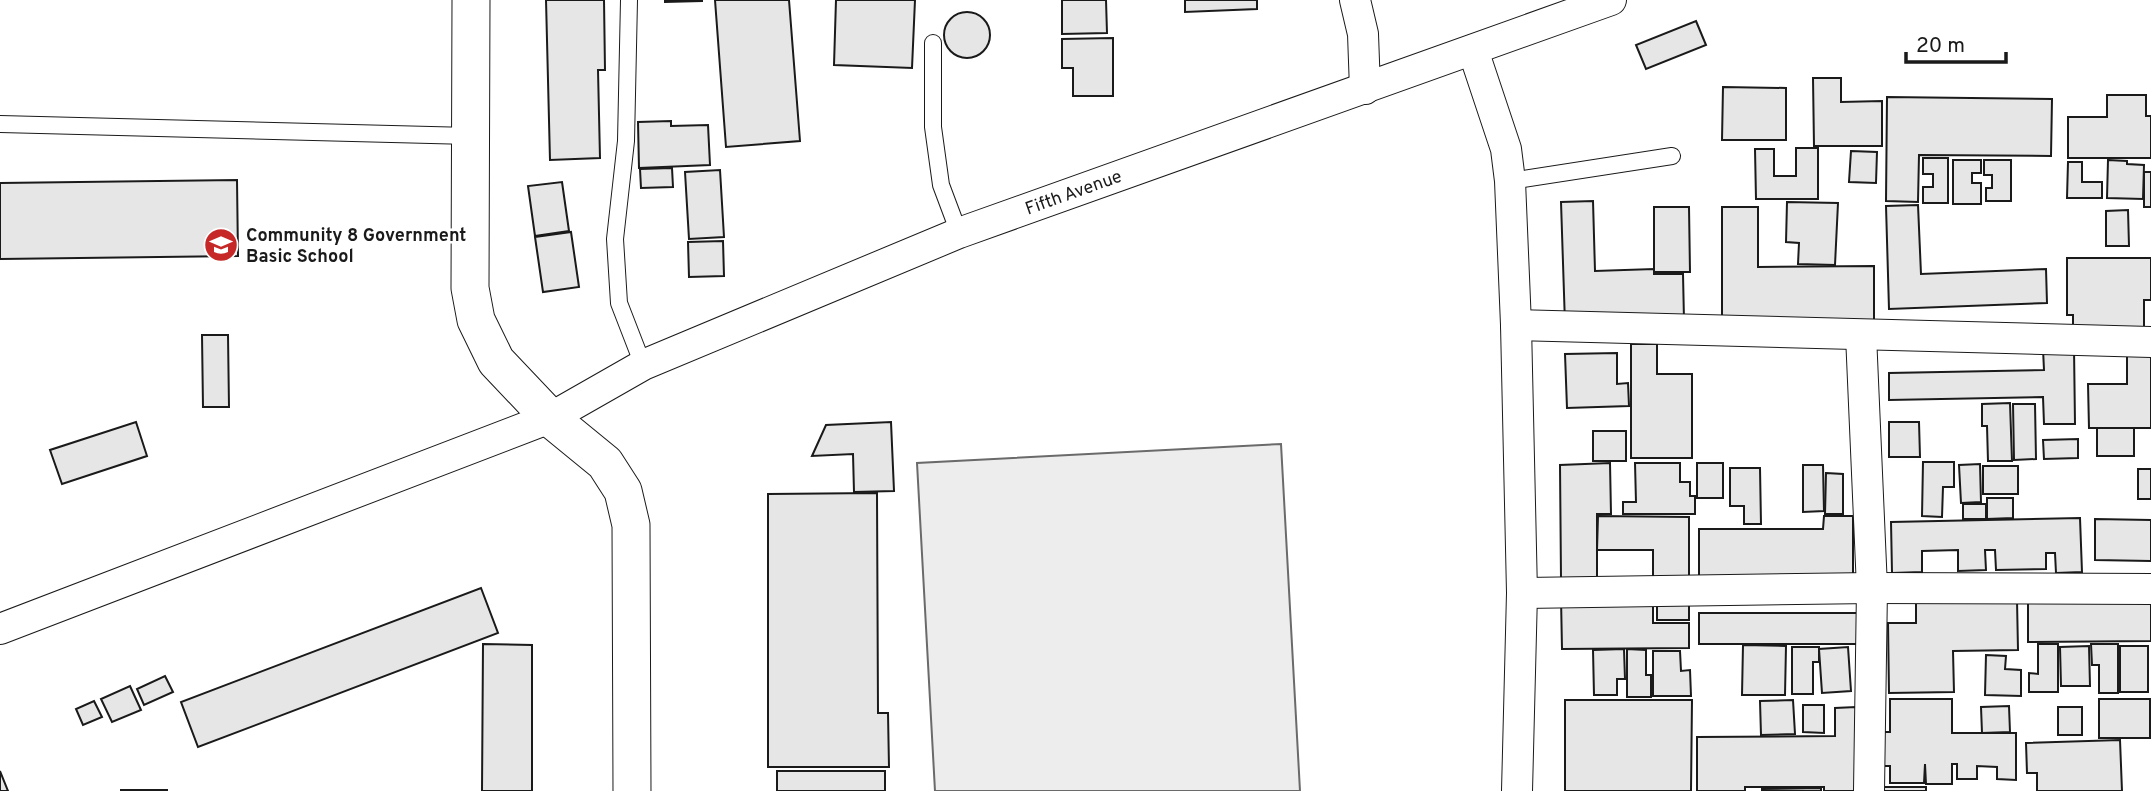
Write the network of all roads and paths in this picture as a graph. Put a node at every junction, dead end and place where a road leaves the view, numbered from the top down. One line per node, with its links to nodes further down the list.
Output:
1 (471, 0): 9 (street)
2 (629, 0): 16 (lane)
3 (1355, 0): 7 (street)
4 (1611, 0): 6 (street, Fifth Avenue)
5 (933, 43): 12 (lane)
6 (1474, 50): 7 (street, Fifth Avenue); 11 (street)
7 (1365, 89): 12 (street, Fifth Avenue)
8 (0, 124): 9 (lane)
9 (470, 136): 17 (street)
10 (1672, 156): 11 (lane)
11 (1510, 181): 13 (street)
12 (959, 233): 16 (street, Fifth Avenue)
13 (1516, 325): 14 (street); 20 (street)
14 (1861, 335): 15 (street); 18 (street)
15 (2151, 342)
16 (643, 365): 17 (street, Fifth Avenue)
17 (550, 418): 21 (street, Fifth Avenue); 22 (street)
18 (1872, 588): 19 (street); 20 (street); 24 (street)
19 (2151, 589)
20 (1522, 593): 23 (street)
21 (0, 629)
22 (632, 791)
23 (1517, 791)
24 (1869, 791)

